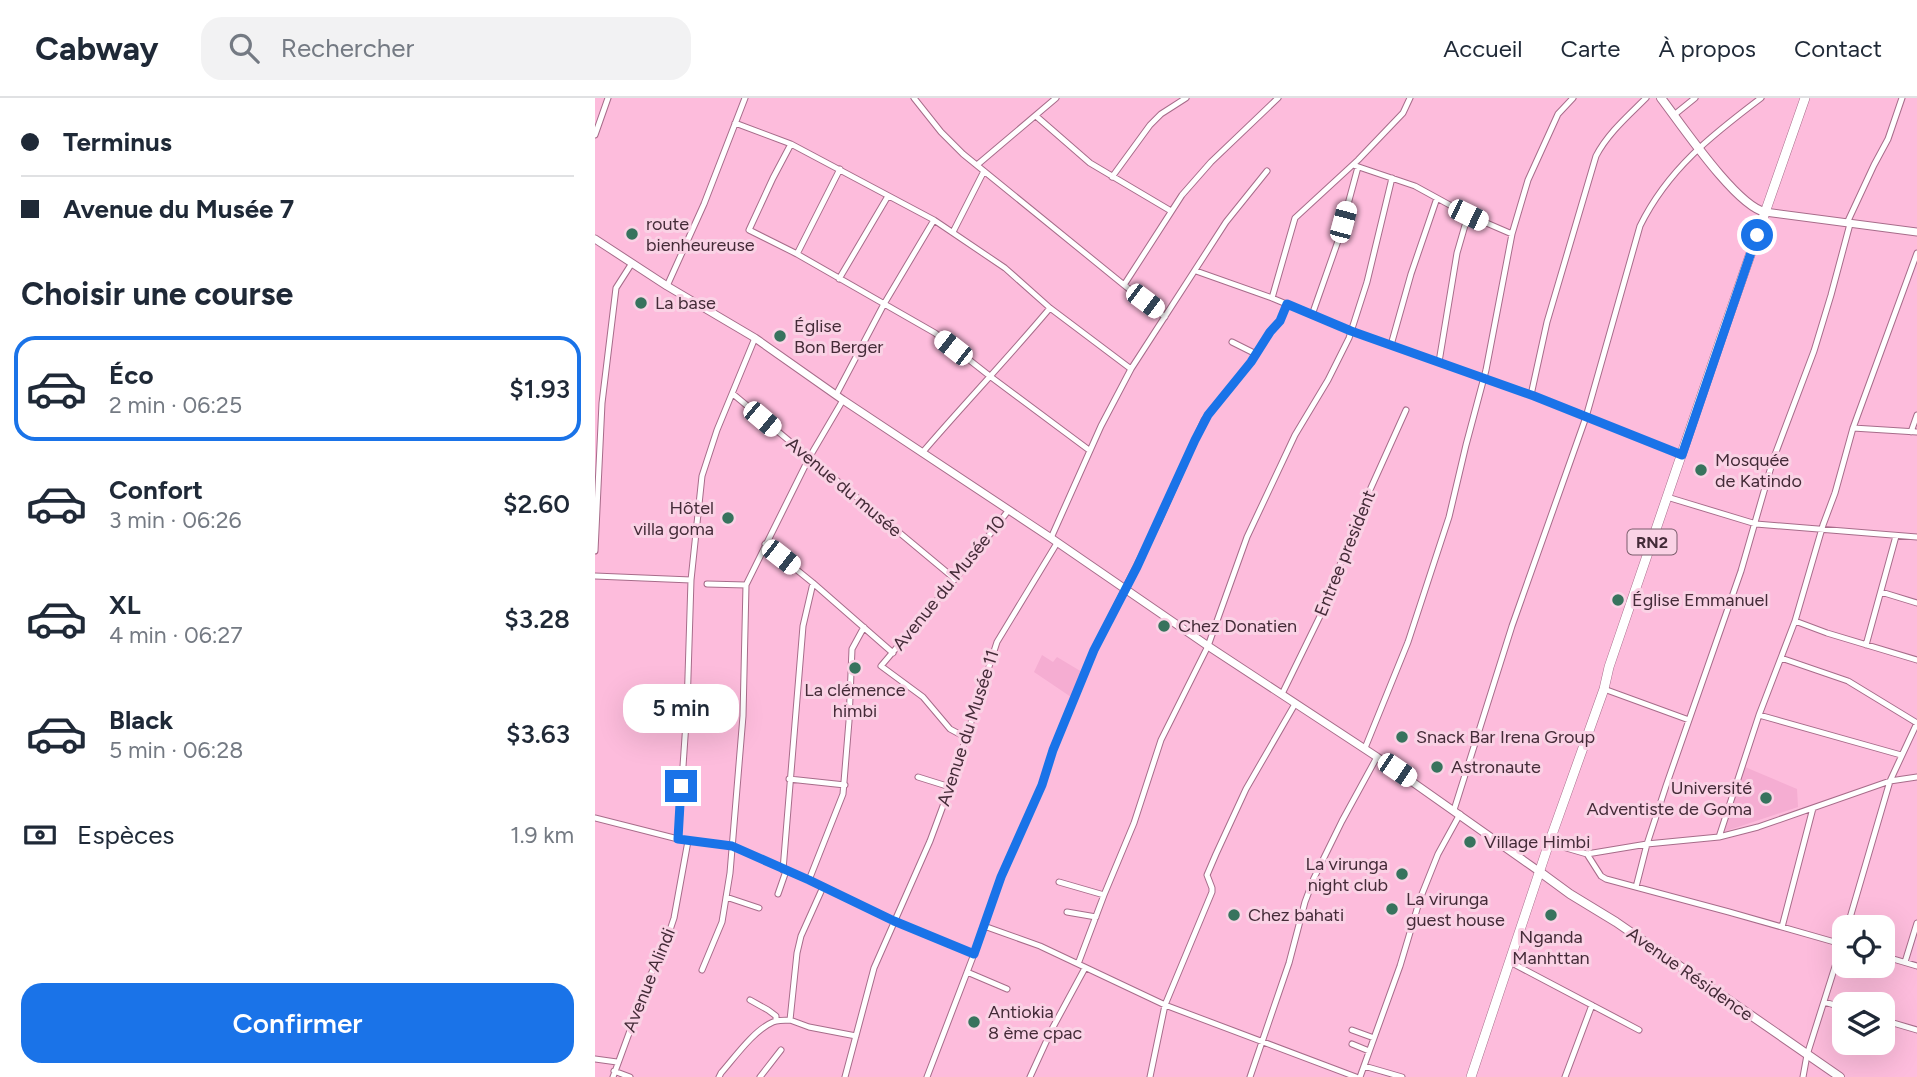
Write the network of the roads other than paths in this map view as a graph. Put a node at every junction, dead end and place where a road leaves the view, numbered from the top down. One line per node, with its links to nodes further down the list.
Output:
1 (608, 98): 20 (street)
2 (745, 98): 19 (street)
3 (914, 98): 23 (street)
4 (1056, 98): 18 (street)
5 (1186, 98): 28 (street)
6 (1278, 98): 32 (street)
7 (1410, 98): 24 (street)
8 (1561, 98): 16 (street)
9 (1573, 98): 16 (street)
10 (1646, 98): 64 (street)
11 (1661, 98): 17 (main road)
12 (1695, 98): 17 (street)
13 (1761, 98): 22 (street)
14 (1805, 98): 33 (highway, RN2)
15 (1902, 98): 36 (street)
16 (1566, 104): 39 (street)
17 (1674, 115): 22 (main road)
18 (1036, 116): 23 (street); 28 (street)
19 (735, 123): 21 (street); 47 (street)
20 (595, 135)
21 (792, 144): 25 (street); 42 (street)
22 (1697, 148): 33 (main road); 68 (street)
23 (977, 165): 26 (street)
24 (1355, 166): 29 (street); 48 (street); 52 (street)
25 (841, 169): 30 (street); 42 (street)
26 (984, 171): 37 (street); 46 (street)
27 (1267, 171): 44 (street, Avenue du Musée 11)
28 (1112, 177): 32 (street)
29 (1392, 178): 31 (street); 54 (street)
30 (888, 196): 35 (street); 45 (street)
31 (1437, 198): 34 (street); 57 (street)
32 (1171, 211): 46 (street)
33 (1765, 212): 36 (street); 73 (highway, RN2)
34 (1468, 215): 39 (street); 59 (street)
35 (934, 220): 37 (street); 49 (street)
36 (1849, 223): 38 (street); 78 (street)
37 (953, 232): 51 (street)
38 (1917, 232)
39 (1512, 234): 62 (street)
40 (595, 239): 43 (street)
41 (1917, 253): 69 (street)
42 (797, 254): 45 (street)
43 (632, 263): 47 (street); 77 (street)
44 (1196, 271): 48 (street); 53 (street, Avenue du Musée 11)
45 (839, 279): 49 (street)
46 (1124, 285): 53 (street)
47 (667, 286): 55 (street)
48 (1272, 298): 50 (street)
49 (884, 304): 61 (street); 65 (street)
50 (1287, 304): 52 (street); 58 (street)
51 (1050, 308): 60 (street); 61 (street)
52 (1312, 315): 54 (street)
53 (1165, 317): 60 (street, Avenue du Musée 11)
54 (1351, 331): 57 (street); 97 (street)
55 (755, 338): 63 (street); 65 (street)
56 (1232, 342): 58 (street)
57 (1391, 345): 59 (street)
58 (1256, 354): 91 (street)
59 (1439, 362): 62 (street)
60 (1131, 369): 71 (street, Avenue du Musée 11)
61 (991, 377): 71 (street); 72 (street)
62 (1484, 379): 64 (street); 108 (street)
63 (733, 394): 74 (street, Avenue du musée); 87 (street)
64 (1531, 395): 68 (street)
65 (840, 397): 72 (street); 74 (street)
66 (1406, 410): 102 (street, Entree president)
67 (1917, 415): 70 (street)
68 (1586, 417): 73 (street); 118 (street)
69 (1853, 428): 70 (street); 79 (street)
70 (1914, 432)
71 (1089, 450): 82 (street, Avenue du Musée 11)
72 (922, 453): 76 (street)
73 (1682, 455): 75 (highway, RN2)
74 (809, 458): 83 (street); 86 (street, Avenue du musée)
75 (1667, 497): 78 (street); 101 (highway, RN2)
76 (1008, 511): 82 (street); 86 (street, Avenue du Musée 10)
77 (595, 524): 84 (street)
78 (1756, 524): 79 (street); 105 (street)
79 (1822, 530): 80 (street); 94 (street)
80 (1896, 537): 81 (street); 92 (street)
81 (1917, 537)
82 (1054, 541): 91 (street); 107 (street, Avenue du Musée 11)
83 (765, 544): 88 (street); 90 (street)
84 (595, 551)
85 (595, 576): 87 (street)
86 (955, 579): 98 (street, Avenue du Musée 10)
87 (691, 580): 121 (street)
88 (813, 583): 95 (street); 113 (street)
89 (707, 584): 90 (street)
90 (746, 585): 125 (street)
91 (1126, 589): 97 (street); 142 (street)
92 (1881, 592): 93 (street); 96 (street)
93 (1917, 603)
94 (1795, 621): 96 (street); 99 (street)
95 (865, 627): 98 (street); 115 (street)
96 (1865, 645): 100 (street)
97 (1208, 646): 102 (street); 134 (street)
98 (893, 653): 107 (street, Avenue du Musée 10)
99 (1781, 658): 104 (street); 106 (street)
100 (1917, 660)
101 (1604, 689): 105 (street); 123 (highway, RN2)
102 (1282, 694): 103 (street)
103 (1295, 704): 108 (street); 159 (street)
104 (1759, 715): 109 (street); 120 (street)
105 (1689, 720): 124 (street)
106 (1917, 723): 109 (street)
107 (965, 737): 116 (street, Avenue du Musée 11)
108 (1365, 748): 110 (street)
109 (1901, 755): 114 (street)
110 (1377, 757): 118 (street); 169 (street)
111 (918, 777): 116 (street)
112 (1917, 777): 114 (street)
113 (789, 779): 115 (street); 127 (street)
114 (1890, 781): 117 (street); 138 (street)
115 (845, 785): 129 (street)
116 (950, 787): 140 (street, Avenue du Musée 11)
117 (1814, 808): 120 (street); 143 (street)
118 (1457, 812): 128 (street); 168 (street)
119 (595, 818): 121 (street)
120 (1719, 837): 124 (street)
121 (678, 839): 122 (street)
122 (688, 841): 125 (street); 175 (street, Avenue Alindi)
123 (1549, 843): 126 (street); 128 (highway, RN2)
124 (1647, 844): 126 (street); 132 (street)
125 (732, 846): 127 (street); 135 (street)
126 (1587, 854): 132 (street)
127 (785, 871): 129 (street); 133 (street)
128 (1540, 872): 147 (highway, RN2); 173 (main road, Avenue Résidence)
129 (809, 880): 131 (street)
130 (1059, 882): 134 (street)
131 (823, 887): 140 (street); 162 (street)
132 (1636, 887): 143 (street)
133 (778, 894)
134 (1104, 895): 139 (street)
135 (726, 897): 136 (street); 152 (street)
136 (759, 908)
137 (1067, 912): 139 (street)
138 (1851, 915)
139 (1096, 917): 149 (street)
140 (894, 921): 145 (street); 167 (street, Avenue du Musée 11)
141 (1917, 923): 148 (street)
142 (984, 926): 145 (street); 149 (street)
143 (1782, 927): 144 (street)
144 (1832, 942)
145 (974, 954): 153 (street)
146 (1895, 959): 148 (street)
147 (1510, 962): 160 (street); 190 (highway, RN2)
148 (1905, 962): 150 (street)
149 (1078, 964): 151 (street)
150 (1917, 966)
151 (1085, 968): 159 (street); 179 (street)
152 (702, 970)
153 (967, 972): 155 (street); 184 (street)
154 (1832, 978): 157 (street)
155 (1007, 989)
156 (750, 1000): 161 (street)
157 (1824, 1002): 158 (street); 173 (street)
158 (1832, 1004)
159 (1165, 1005): 169 (street); 186 (street)
160 (1592, 1005): 165 (street); 180 (street)
161 (776, 1020): 162 (street); 178 (street)
162 (789, 1020): 167 (street)
163 (1895, 1024): 166 (street)
164 (1352, 1030): 168 (street)
165 (1639, 1030)
166 (1917, 1030)
167 (856, 1036): 183 (street, Avenue du Musée 11)
168 (1374, 1038): 172 (street)
169 (1262, 1042): 187 (street); 188 (street)
170 (1352, 1044): 172 (street)
171 (781, 1050): 182 (street)
172 (1369, 1051): 176 (street)
173 (1807, 1055): 191 (street); 192 (main road, Avenue Résidence)
174 (595, 1059): 175 (street)
175 (617, 1062): 177 (street, Avenue Alindi)
176 (1364, 1066): 188 (street); 189 (street)
177 (613, 1074): 181 (street)
178 (722, 1076)
179 (1031, 1076): 185 (street)
180 (1567, 1076)
181 (630, 1077)
182 (760, 1077)
183 (845, 1077)
184 (927, 1077)
185 (1038, 1077)
186 (1150, 1077)
187 (1250, 1077)
188 (1358, 1077)
189 (1402, 1077)
190 (1471, 1077)
191 (1803, 1077)
192 (1840, 1077)

